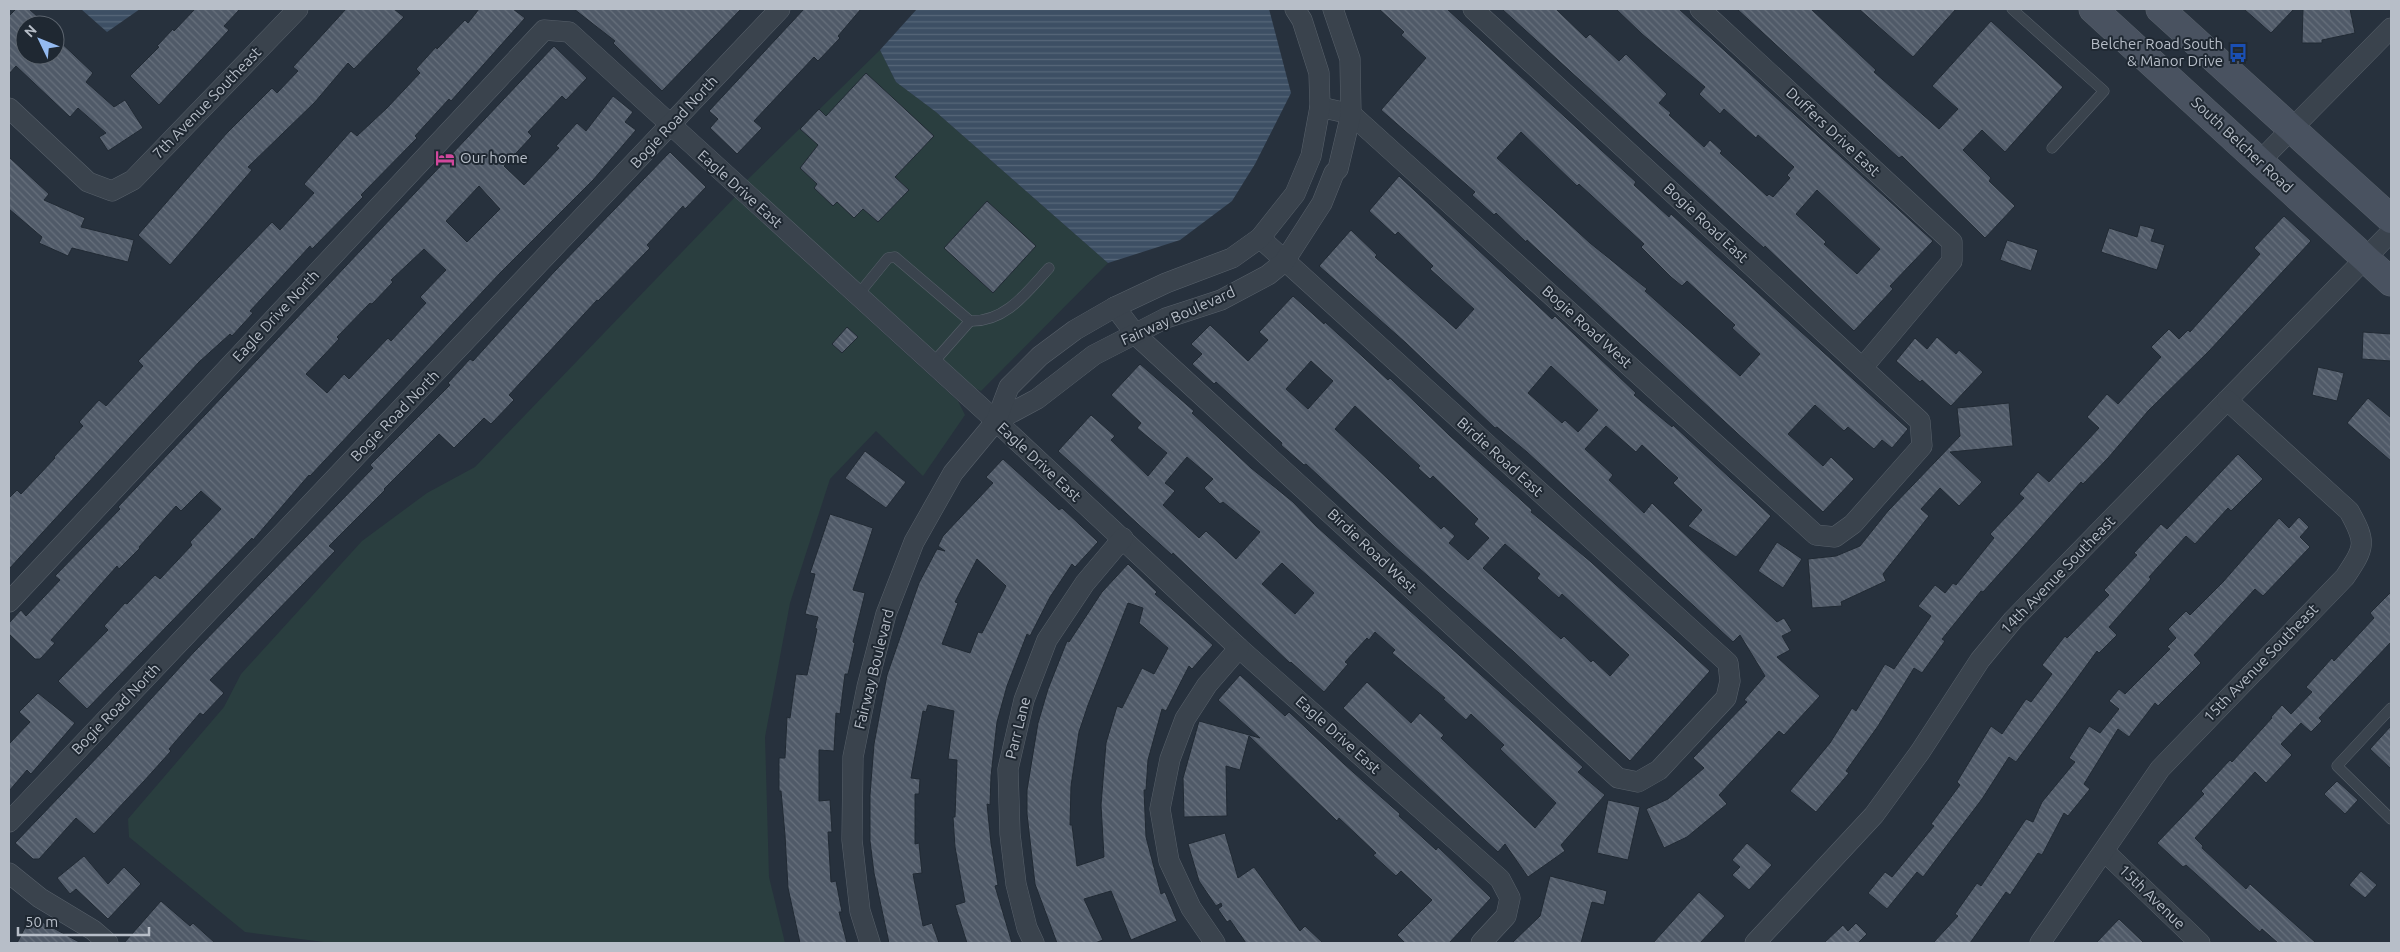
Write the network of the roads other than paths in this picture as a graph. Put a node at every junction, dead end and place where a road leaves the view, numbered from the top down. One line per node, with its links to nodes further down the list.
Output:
1 (298, 9): 12 (street, 7th Avenue Southeast)
2 (1295, 9): 13 (street, Fairway Boulevard)
3 (1333, 9): 14 (street, Fairway Boulevard)
4 (1473, 9): 31 (street, Bogie Road East)
5 (1700, 9): 31 (street, Duffers Drive East)
6 (2012, 9): 17 (lane)
7 (2093, 9): 18 (main road, South Belcher Road)
8 (2160, 9): 16 (main road)
9 (777, 10): 15 (street, Bogie Road North)
10 (2391, 28): 16 (street)
11 (544, 30): 15 (street, Eagle Drive East); 36 (street, Eagle Drive North)
12 (9, 108)
13 (1320, 108): 14 (street); 21 (street, Fairway Boulevard)
14 (1351, 114): 23 (street, Fairway Boulevard); 34 (street, Bogie Road West)
15 (670, 126): 26 (street, Eagle Drive East); 41 (street, Bogie Road North)
16 (2292, 129): 18 (street); 19 (main road)
17 (2052, 148)
18 (2260, 161): 22 (main road, South Belcher Road)
19 (2391, 219)
20 (2391, 232): 22 (street, 14th Avenue Southeast)
21 (1260, 238): 23 (street, Birdie Road East); 27 (street, Fairway Boulevard)
22 (2365, 258): 25 (main road, South Belcher Road); 32 (street, 14th Avenue Southeast)
23 (1284, 262): 29 (street, Fairway Boulevard); 39 (street, Birdie Road East)
24 (1049, 268): 28 (lane)
25 (2391, 282)
26 (857, 296): 28 (lane); 30 (street, Eagle Drive East)
27 (1115, 307): 29 (street, Birdie Road West); 33 (street, Fairway Boulevard)
28 (970, 322): 30 (lane)
29 (1136, 335): 33 (street, Fairway Boulevard); 39 (street, Birdie Road West)
30 (932, 364): 33 (street, Eagle Drive East)
31 (1862, 367): 34 (street, Bogie Road East)
32 (2228, 400): 42 (street, 15th Avenue Southeast); 49 (street, 14th Avenue Southeast)
33 (996, 421): 35 (street, Eagle Drive East); 45 (street, Fairway Boulevard)
34 (1922, 446)
35 (1123, 538): 37 (street, Eagle Drive East); 46 (street, Parr Lane)
36 (9, 602)
37 (1239, 648): 47 (street); 48 (street, Eagle Drive East)
38 (2391, 708): 40 (lane)
39 (1638, 782)
40 (2391, 819)
41 (9, 822)
42 (2104, 851): 50 (street, 15th Avenue Southeast); 51 (street, 15th Avenue)
43 (9, 872): 44 (street)
44 (108, 943)
45 (870, 943)
46 (1034, 943)
47 (1215, 943)
48 (1481, 943)
49 (1755, 943)
50 (2040, 943)
51 (2200, 943)

